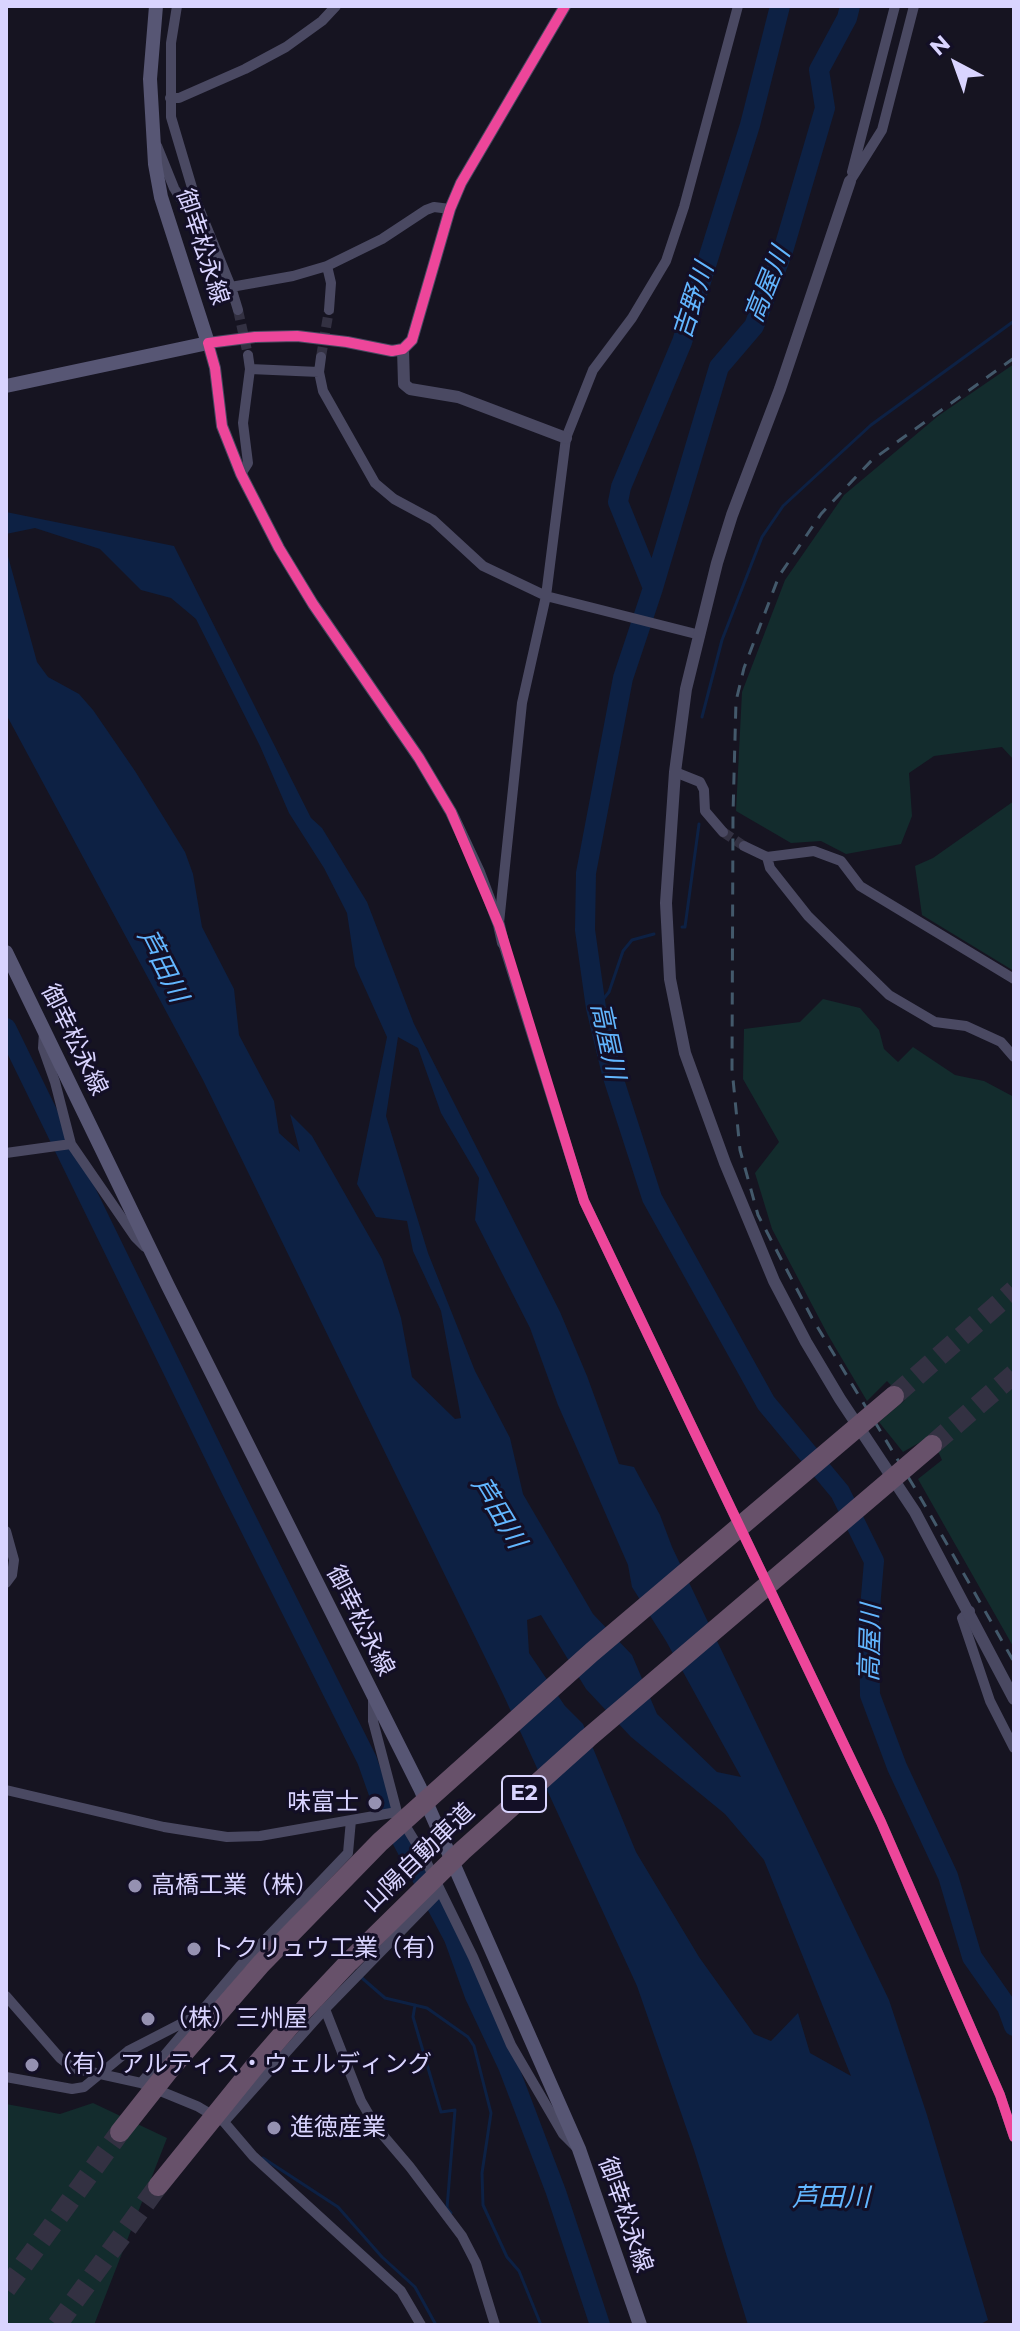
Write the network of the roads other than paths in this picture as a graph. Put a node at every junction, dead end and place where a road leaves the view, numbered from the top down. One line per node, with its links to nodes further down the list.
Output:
1 (156, 6): 9 (main road, 御幸松永線)
2 (177, 6): 8 (street)
3 (336, 6): 8 (street)
4 (565, 6): 11 (street)
5 (738, 6): 24 (street)
6 (895, 6): 10 (street)
7 (914, 6): 10 (street)
8 (170, 98): 12 (street)
9 (151, 133): 12 (street); 17 (main road, 御幸松永線)
10 (850, 181): 27 (street)
11 (450, 209): 13 (street); 18 (street)
12 (210, 236): 14 (street)
13 (327, 266): 14 (street); 16 (street)
14 (231, 287): 15 (street)
15 (238, 310)
16 (329, 310)
17 (208, 343): 18 (street); 23 (main road, 御幸松永線); 25 (street)
18 (403, 349): 24 (street)
19 (248, 355): 21 (street)
20 (321, 357): 22 (street)
21 (250, 369): 22 (street); 25 (street)
22 (319, 372): 26 (street)
23 (6, 386)
24 (566, 438): 26 (street)
25 (241, 474): 32 (street)
26 (548, 597): 27 (street); 32 (street)
27 (700, 635): 28 (street)
28 (675, 772): 29 (street); 45 (street)
29 (723, 832)
30 (744, 846): 31 (street)
31 (767, 857): 35 (street); 37 (street)
32 (499, 925): 33 (street)
33 (503, 943): 61 (street)
34 (6, 952): 36 (main road, 御幸松永線)
35 (1014, 979)
36 (44, 1030): 38 (street); 40 (main road, 御幸松永線)
37 (1014, 1057)
38 (65, 1145): 39 (street); 40 (street)
39 (6, 1153)
40 (155, 1256): 46 (main road, 御幸松永線)
41 (894, 1396): 60 (highway, 山陽自動車道 / E2, bridge)
42 (932, 1445): 63 (highway, 山陽自動車道 / E2, bridge)
43 (6, 1531): 44 (street)
44 (6, 1583)
45 (970, 1611): 47 (street); 48 (street)
46 (373, 1697): 50 (street); 62 (main road, 御幸松永線)
47 (1014, 1699)
48 (1014, 1748)
49 (6, 1790): 51 (street)
50 (397, 1812): 51 (street); 52 (street)
51 (351, 1820): 55 (street)
52 (434, 1896): 54 (street); 62 (street)
53 (6, 1996): 56 (street)
54 (325, 2009): 59 (street); 65 (street)
55 (195, 2017): 56 (street); 58 (street)
56 (99, 2075): 57 (street); 58 (street)
57 (6, 2077)
58 (141, 2083): 59 (street)
59 (224, 2122): 64 (street)
60 (120, 2132)
61 (1014, 2137)
62 (579, 2149): 66 (main road, 御幸松永線)
63 (158, 2186)
64 (421, 2325)
65 (495, 2325)
66 (640, 2325)

